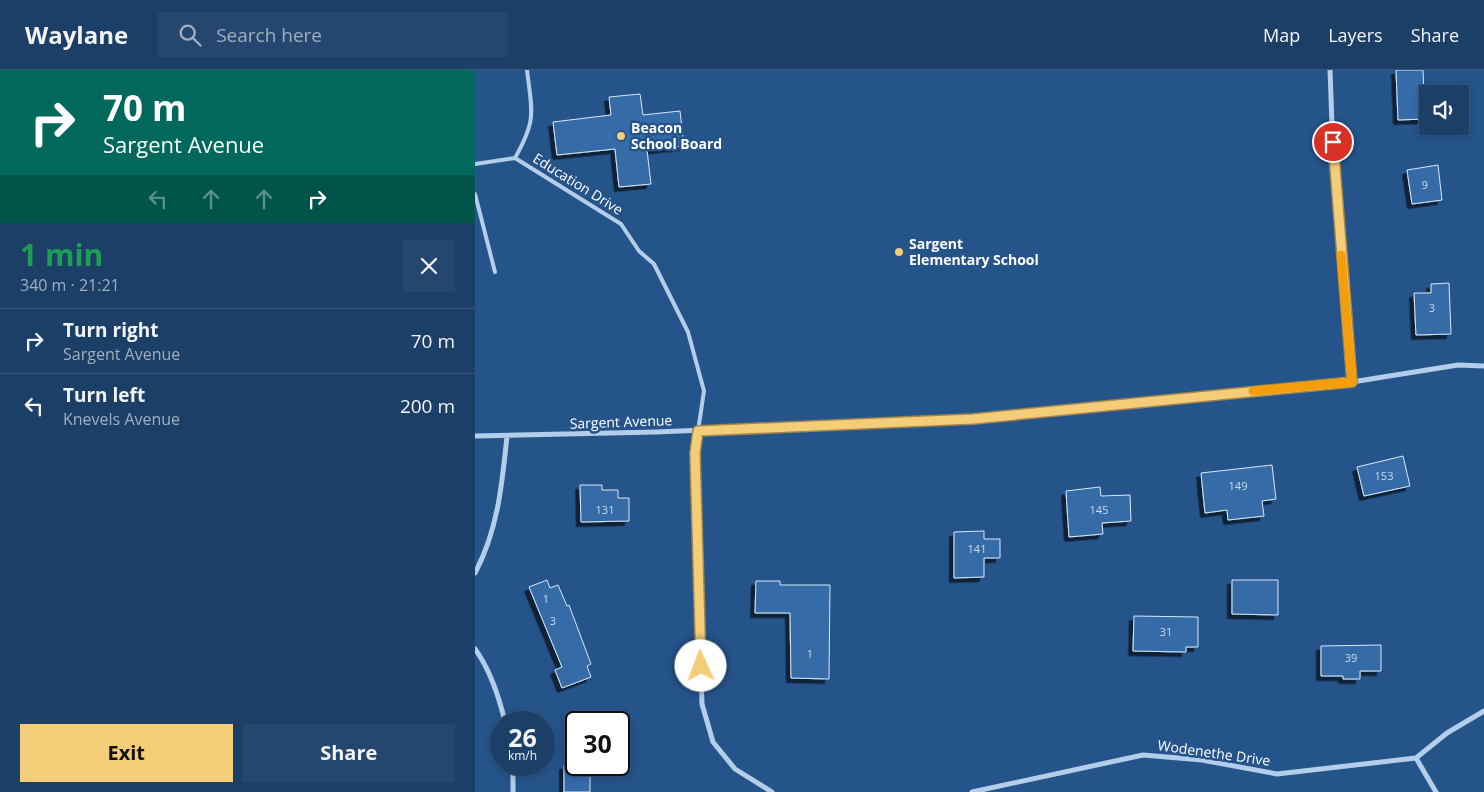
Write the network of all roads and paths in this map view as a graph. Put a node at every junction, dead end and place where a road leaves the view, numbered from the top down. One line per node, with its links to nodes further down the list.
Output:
1 (527, 70): 3 (lane)
2 (1330, 70): 8 (street)
3 (515, 158): 4 (lane, Education Drive); 9 (lane, Education Drive)
4 (475, 164)
5 (475, 194): 6 (lane)
6 (495, 272)
7 (1484, 366): 8 (street, Sargent Avenue)
8 (1352, 382): 9 (street, Sargent Avenue)
9 (698, 431): 11 (street, Sargent Avenue); 19 (street)
10 (475, 436): 11 (street, Sargent Avenue)
11 (507, 436): 12 (street)
12 (475, 573)
13 (475, 649): 14 (street)
14 (502, 711)
15 (1484, 711): 16 (street)
16 (1416, 758): 20 (street, Wodenethe Drive); 21 (street)
17 (513, 776): 18 (street)
18 (513, 792)
19 (772, 792)
20 (972, 792)
21 (1436, 792)

